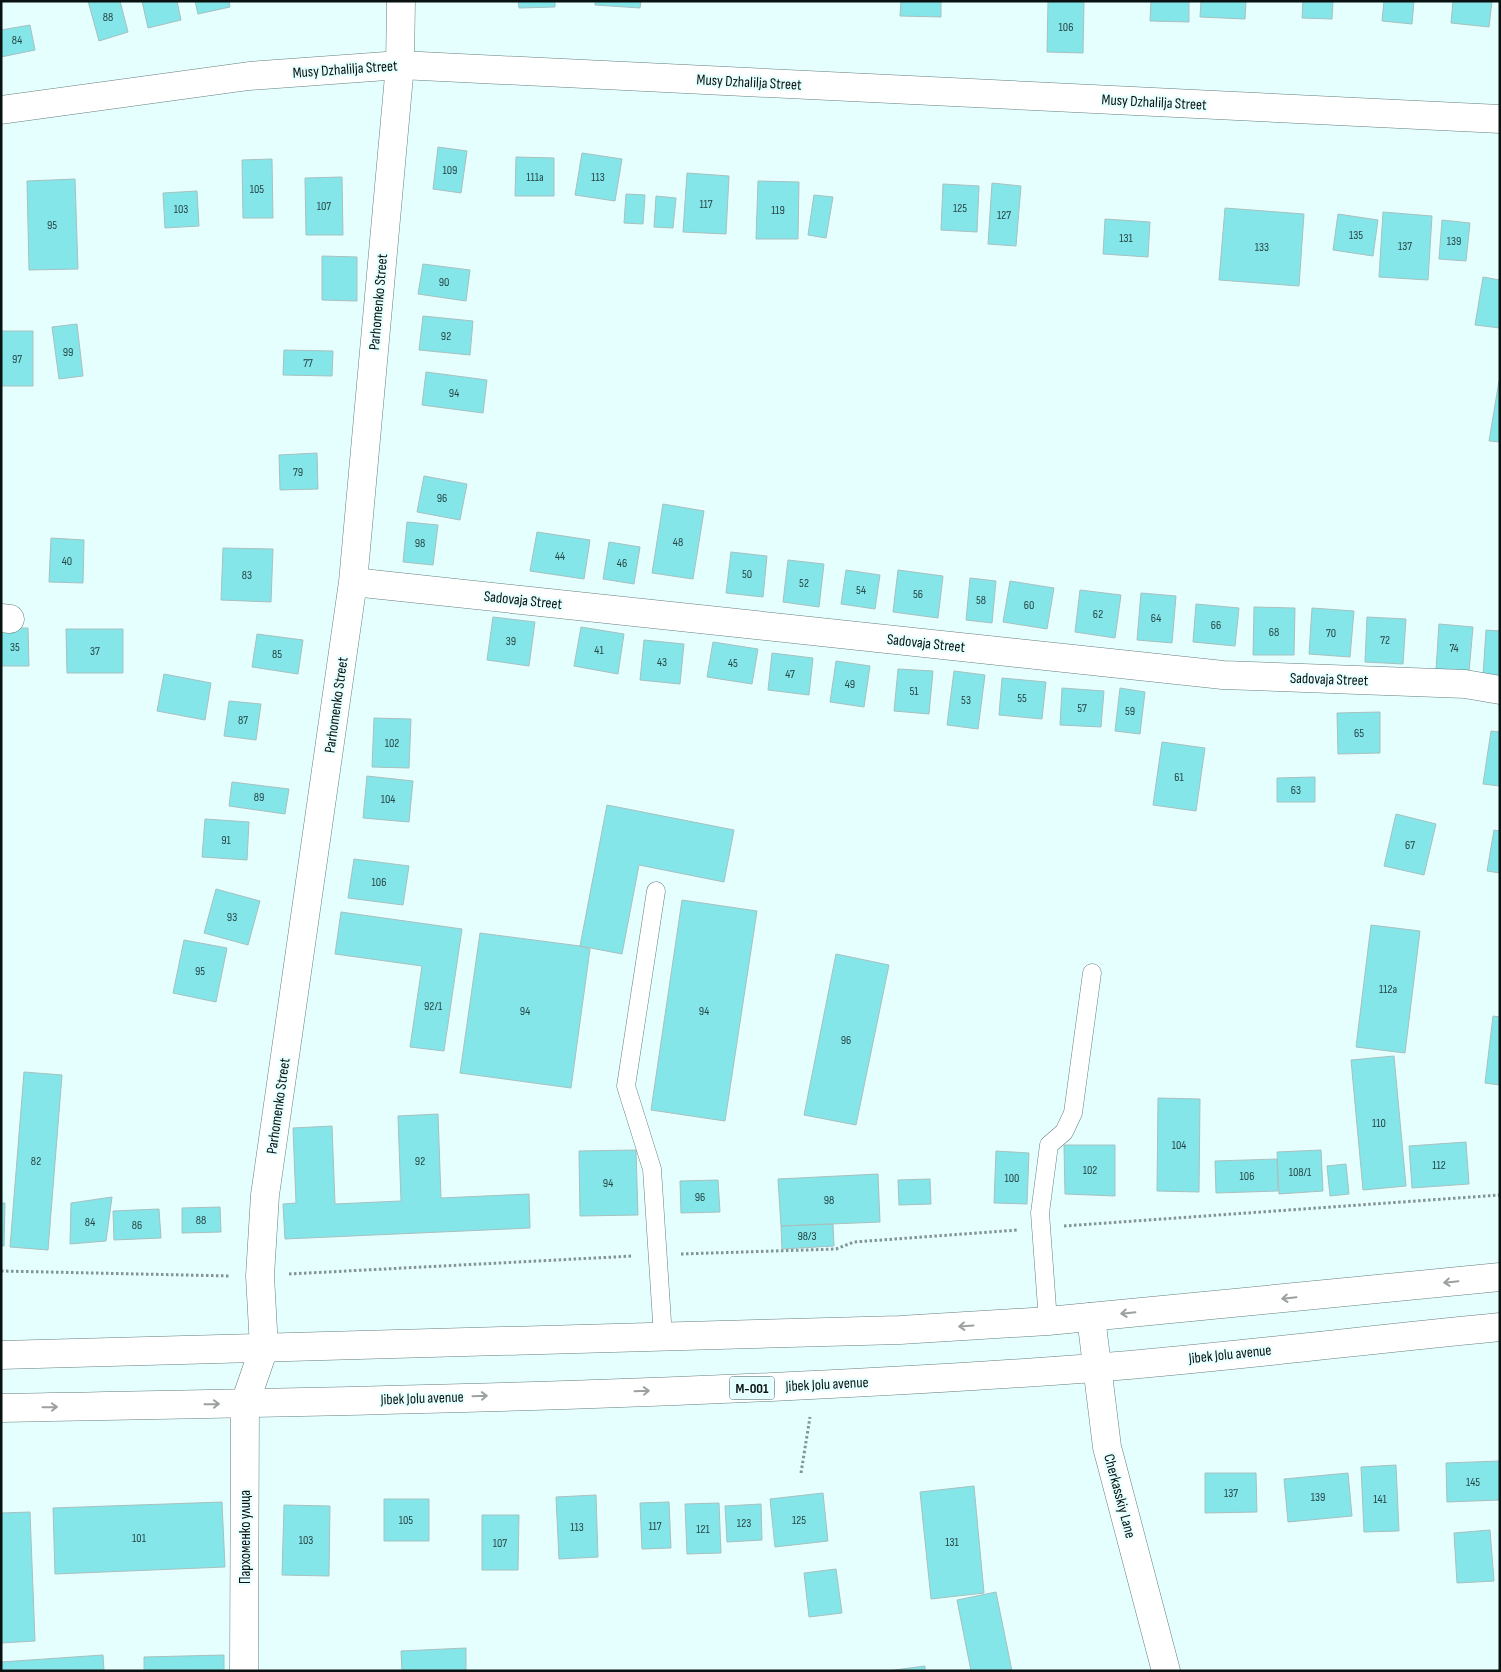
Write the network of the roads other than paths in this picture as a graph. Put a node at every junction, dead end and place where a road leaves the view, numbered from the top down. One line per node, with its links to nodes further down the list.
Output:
1 (401, 1): 2 (street, Parhomenko Street)
2 (400, 65): 3 (street, Musy Dzhalilja Street); 4 (street, Musy Dzhalilja Street); 5 (street, Parhomenko Street)
3 (1, 110)
4 (1500, 119)
5 (354, 582): 6 (street, Sadovaja Street); 14 (street, Parhomenko Street)
6 (1500, 690)
7 (656, 891): 13 (lane)
8 (1092, 973): 11 (lane)
9 (1500, 1277): 10 (street, one-way to 10)
10 (1091, 1317): 11 (street); 16 (street, Cherkasskiy Lane)
11 (1048, 1321): 13 (street, one-way to 13)
12 (1500, 1327): 16 (street, Jibek Jolu avenue / М-001)
13 (663, 1337): 14 (street)
14 (264, 1348): 15 (street); 17 (street, Parhomenko Street)
15 (1, 1355)
16 (1097, 1368): 17 (street, Jibek Jolu avenue / М-001, one-way to 16); 20 (street, Cherkasskiy Lane)
17 (245, 1404): 18 (street, Jibek Jolu avenue / М-001, one-way to 17); 19 (street, Пархоменко улица)
18 (1, 1408)
19 (244, 1671)
20 (1166, 1671)

